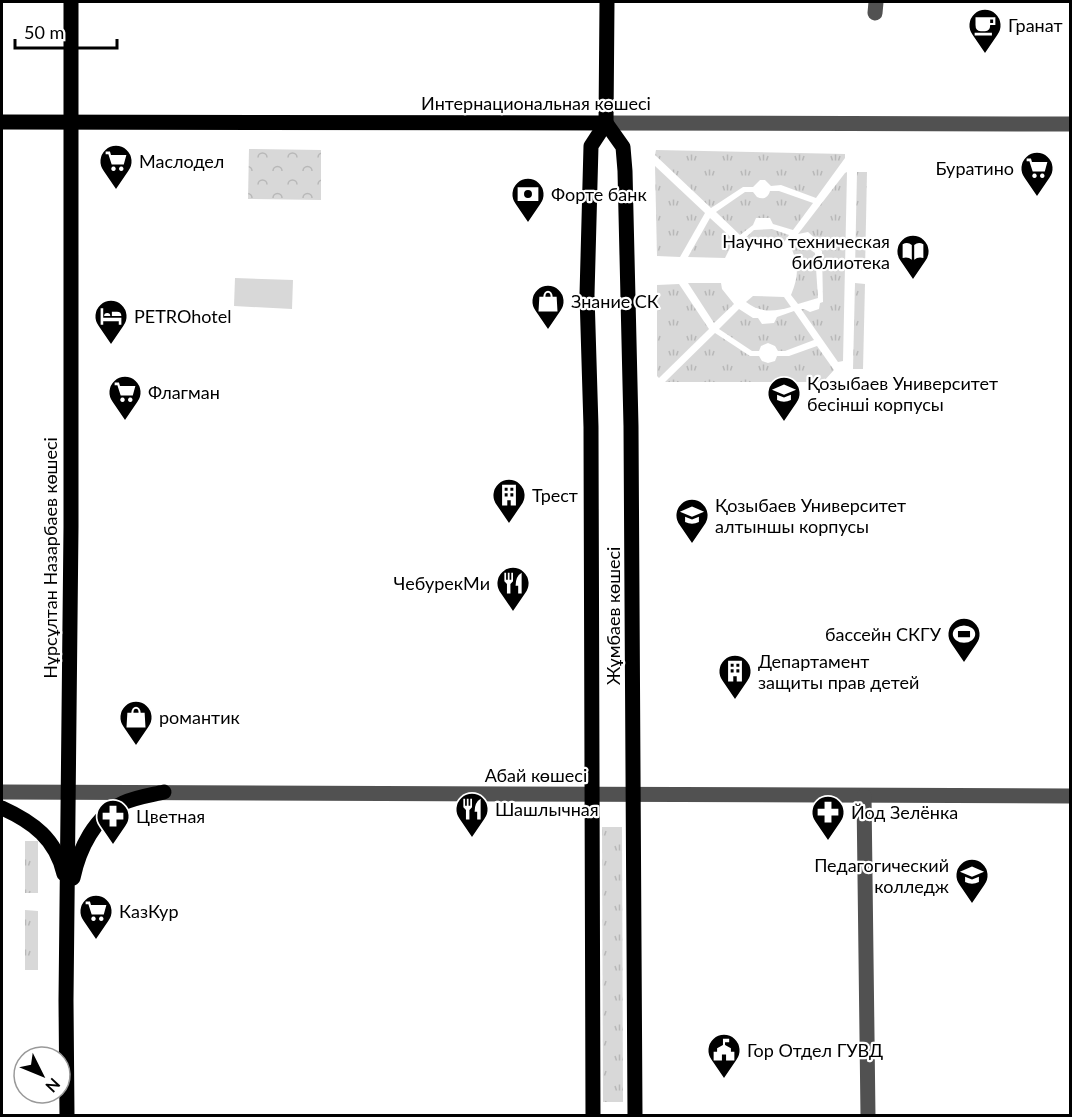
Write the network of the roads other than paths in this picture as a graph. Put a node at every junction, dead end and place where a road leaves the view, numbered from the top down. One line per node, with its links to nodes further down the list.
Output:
1 (71, 2): 4 (main road, Нұрсұлтан Назарбаев көшесі)
2 (607, 2): 5 (main road)
3 (2, 122): 4 (main road, Интернациональная көшесі)
4 (71, 123): 5 (main road, Интернациональная көшесі); 7 (main road, Нұрсұлтан Назарбаев көшесі)
5 (606, 123): 6 (street, Интернациональная көшесі); 10 (main road, Жұмбаев көшесі); 11 (main road, Жұмбаев көшесі)
6 (1071, 124)
7 (68, 791): 8 (street, Абай көшесі); 9 (street, Абай көшесі); 15 (main road, Нұрсұлтан Назарбаев көшесі)
8 (2, 792)
9 (164, 792): 10 (street, Абай көшесі); 15 (main road)
10 (592, 794): 11 (street, Абай көшесі); 17 (main road, Жұмбаев көшесі)
11 (633, 795): 12 (street, Абай көшесі); 18 (main road, Жұмбаев көшесі)
12 (864, 796): 13 (street, Абай көшесі); 19 (street)
13 (1071, 796)
14 (2, 808): 15 (main road)
15 (68, 905): 16 (main road, Нұрсұлтан Назарбаев көшесі)
16 (68, 1116)
17 (593, 1116)
18 (635, 1116)
19 (868, 1116)

